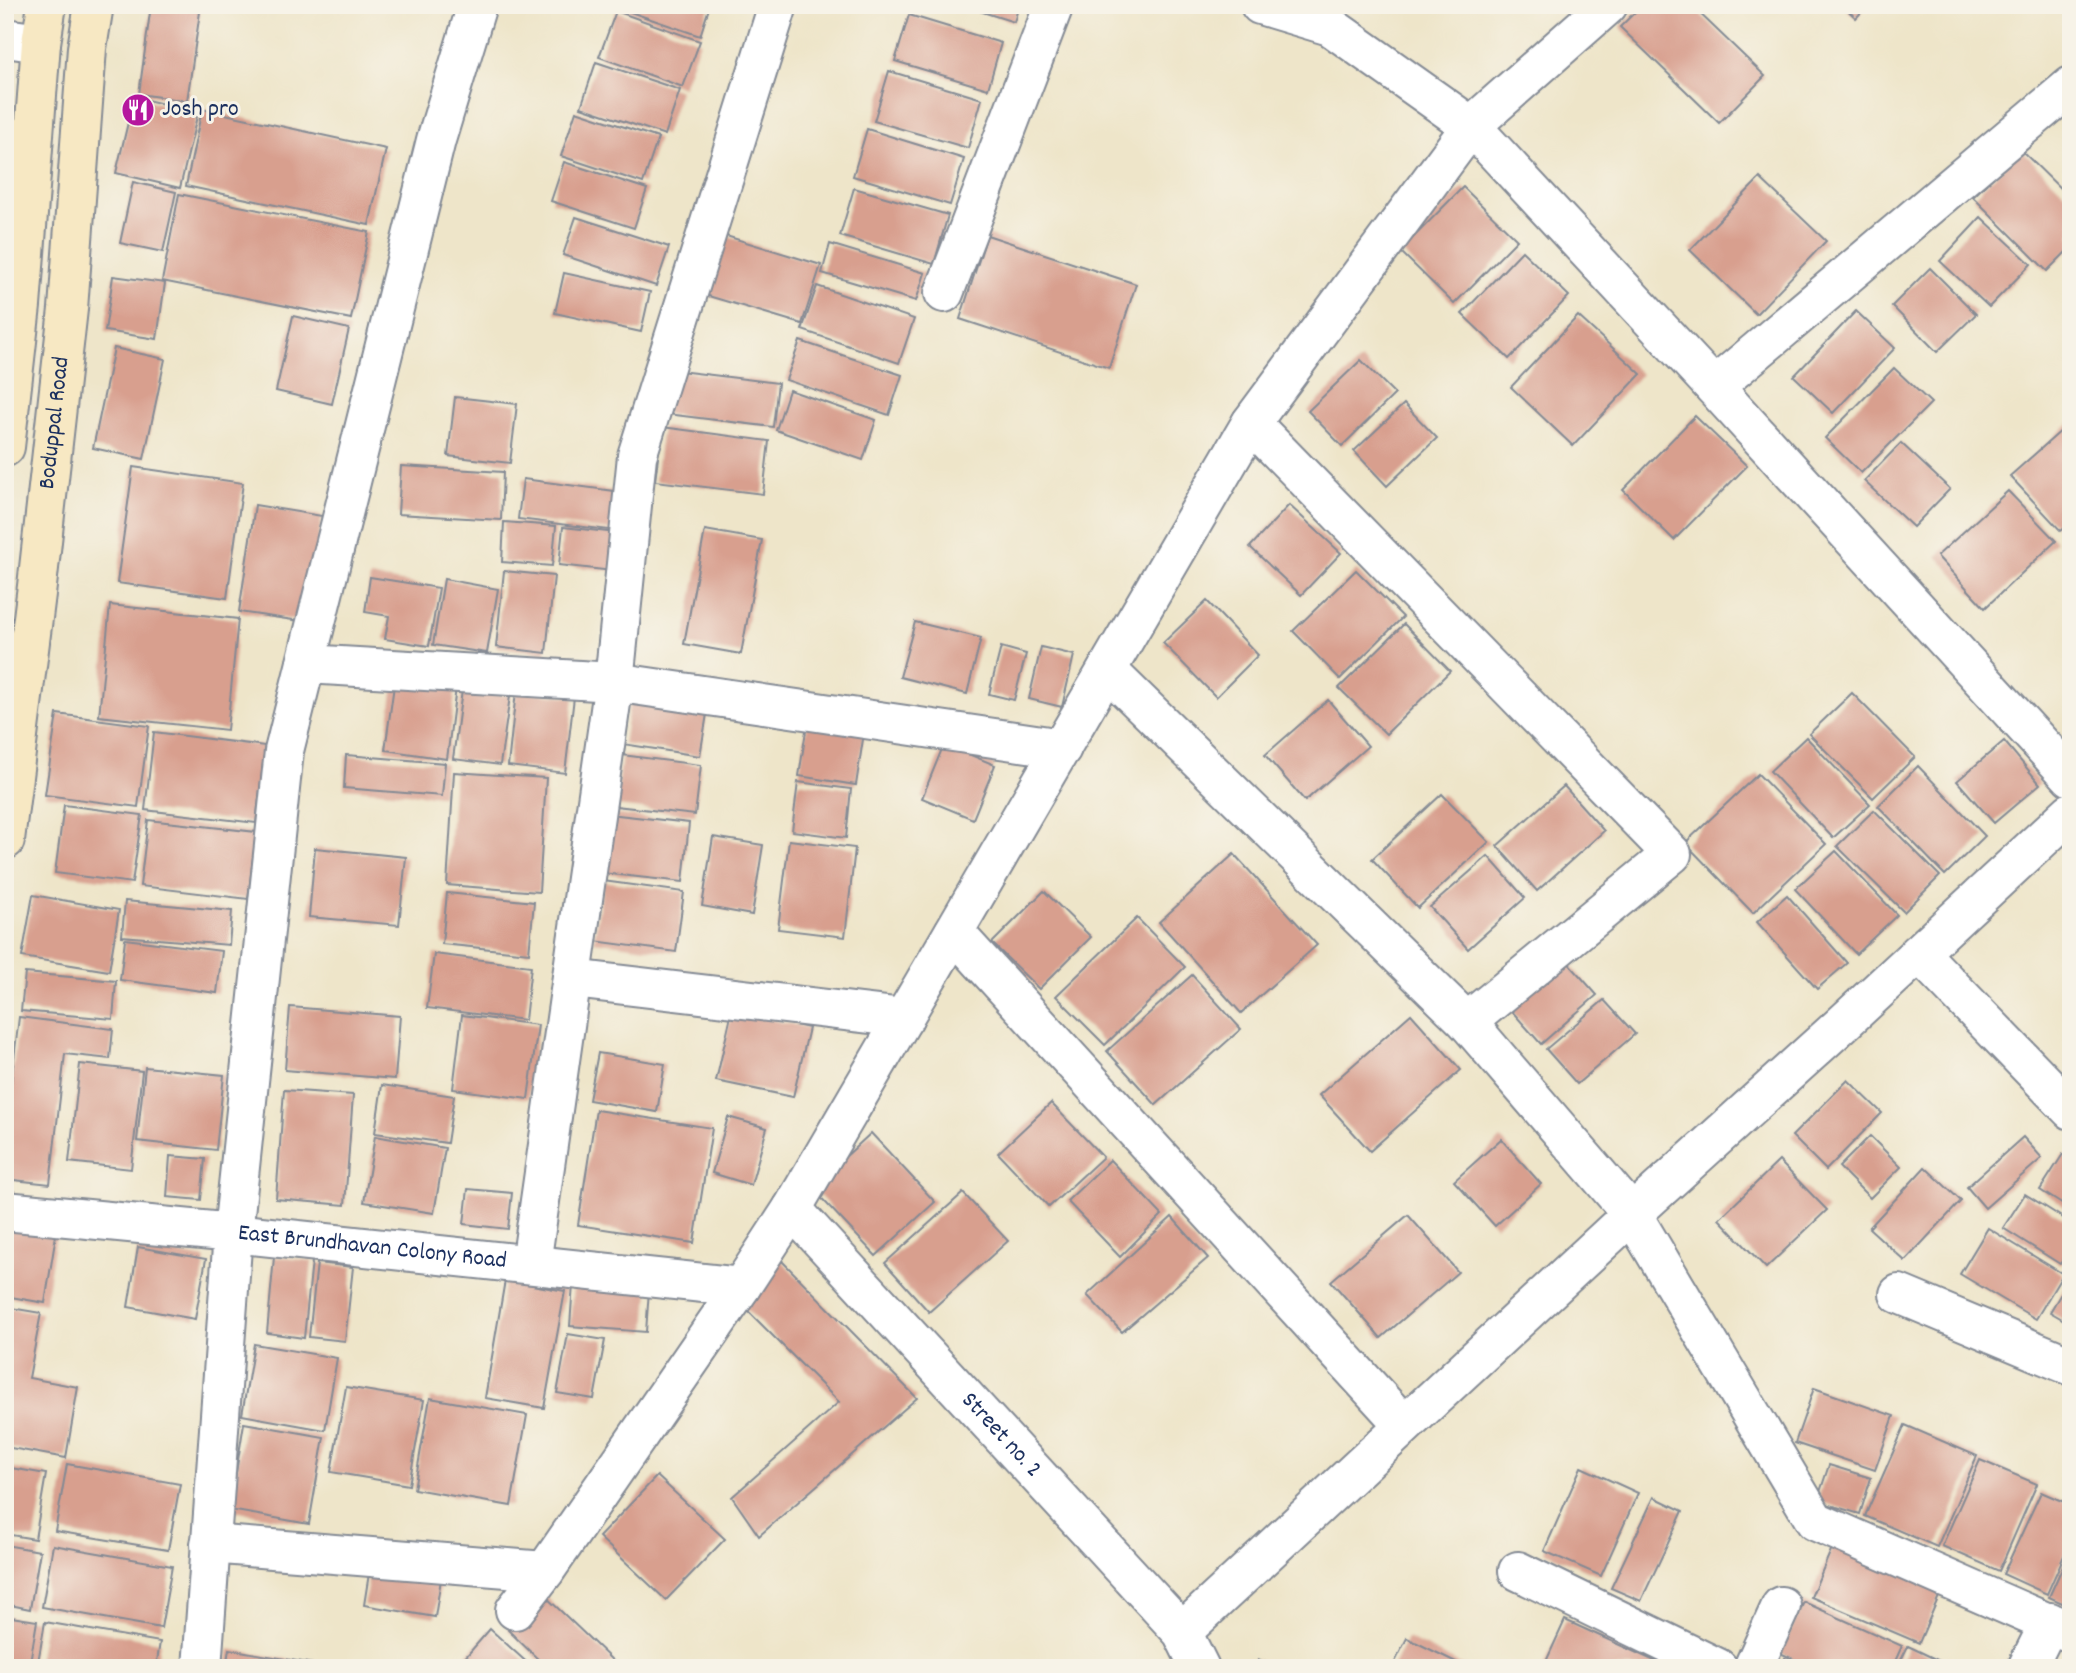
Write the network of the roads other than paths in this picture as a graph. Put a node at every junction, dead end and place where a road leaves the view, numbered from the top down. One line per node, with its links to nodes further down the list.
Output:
1 (47, 5): 9 (street, Boduppal Road)
2 (93, 5): 14 (street, Boduppal Road)
3 (477, 5): 18 (street)
4 (778, 5): 20 (street)
5 (1054, 5): 12 (street)
6 (1260, 5): 8 (street)
7 (1608, 5): 11 (street)
8 (1333, 16): 11 (street)
9 (23, 41): 13 (street, Boduppal Road)
10 (2071, 86): 15 (street)
11 (1471, 126): 15 (street); 16 (street)
12 (944, 293)
13 (13, 305): 14 (street); 17 (street, Boduppal Road)
14 (68, 309): 24 (street, Boduppal Road)
15 (1714, 387): 22 (street)
16 (1251, 423): 19 (street); 29 (street)
17 (5, 447)
18 (306, 664): 20 (street); 34 (street)
19 (1107, 670): 21 (street); 29 (street)
20 (614, 682): 21 (street); 27 (street)
21 (1062, 748): 25 (street)
22 (2071, 777)
23 (2071, 812): 26 (street)
24 (5, 840)
25 (954, 932): 28 (street); 39 (street)
26 (1919, 953): 30 (street); 33 (street)
27 (573, 979): 28 (street); 35 (street)
28 (904, 1018): 31 (street)
29 (1467, 1022): 33 (street)
30 (2071, 1110)
31 (792, 1209): 36 (street); 46 (street, Street no. 2)
32 (5, 1211): 34 (street, East Brundhavan Colony Road)
33 (1632, 1214): 39 (street); 45 (street)
34 (233, 1233): 35 (street, East Brundhavan Colony Road); 40 (street)
35 (531, 1264): 36 (street, East Brundhavan Colony Road)
36 (741, 1287): 41 (street)
37 (1899, 1294): 38 (street)
38 (2071, 1366)
39 (1404, 1426): 46 (street)
40 (210, 1544): 41 (street); 47 (street)
41 (545, 1571): 44 (street)
42 (1518, 1571): 49 (street)
43 (1781, 1606): 50 (street)
44 (515, 1610)
45 (2060, 1628): 51 (street)
46 (1182, 1632): 48 (street, Street no. 2)
47 (202, 1668)
48 (1200, 1668)
49 (1718, 1668)
50 (1753, 1668)
51 (2027, 1668)

